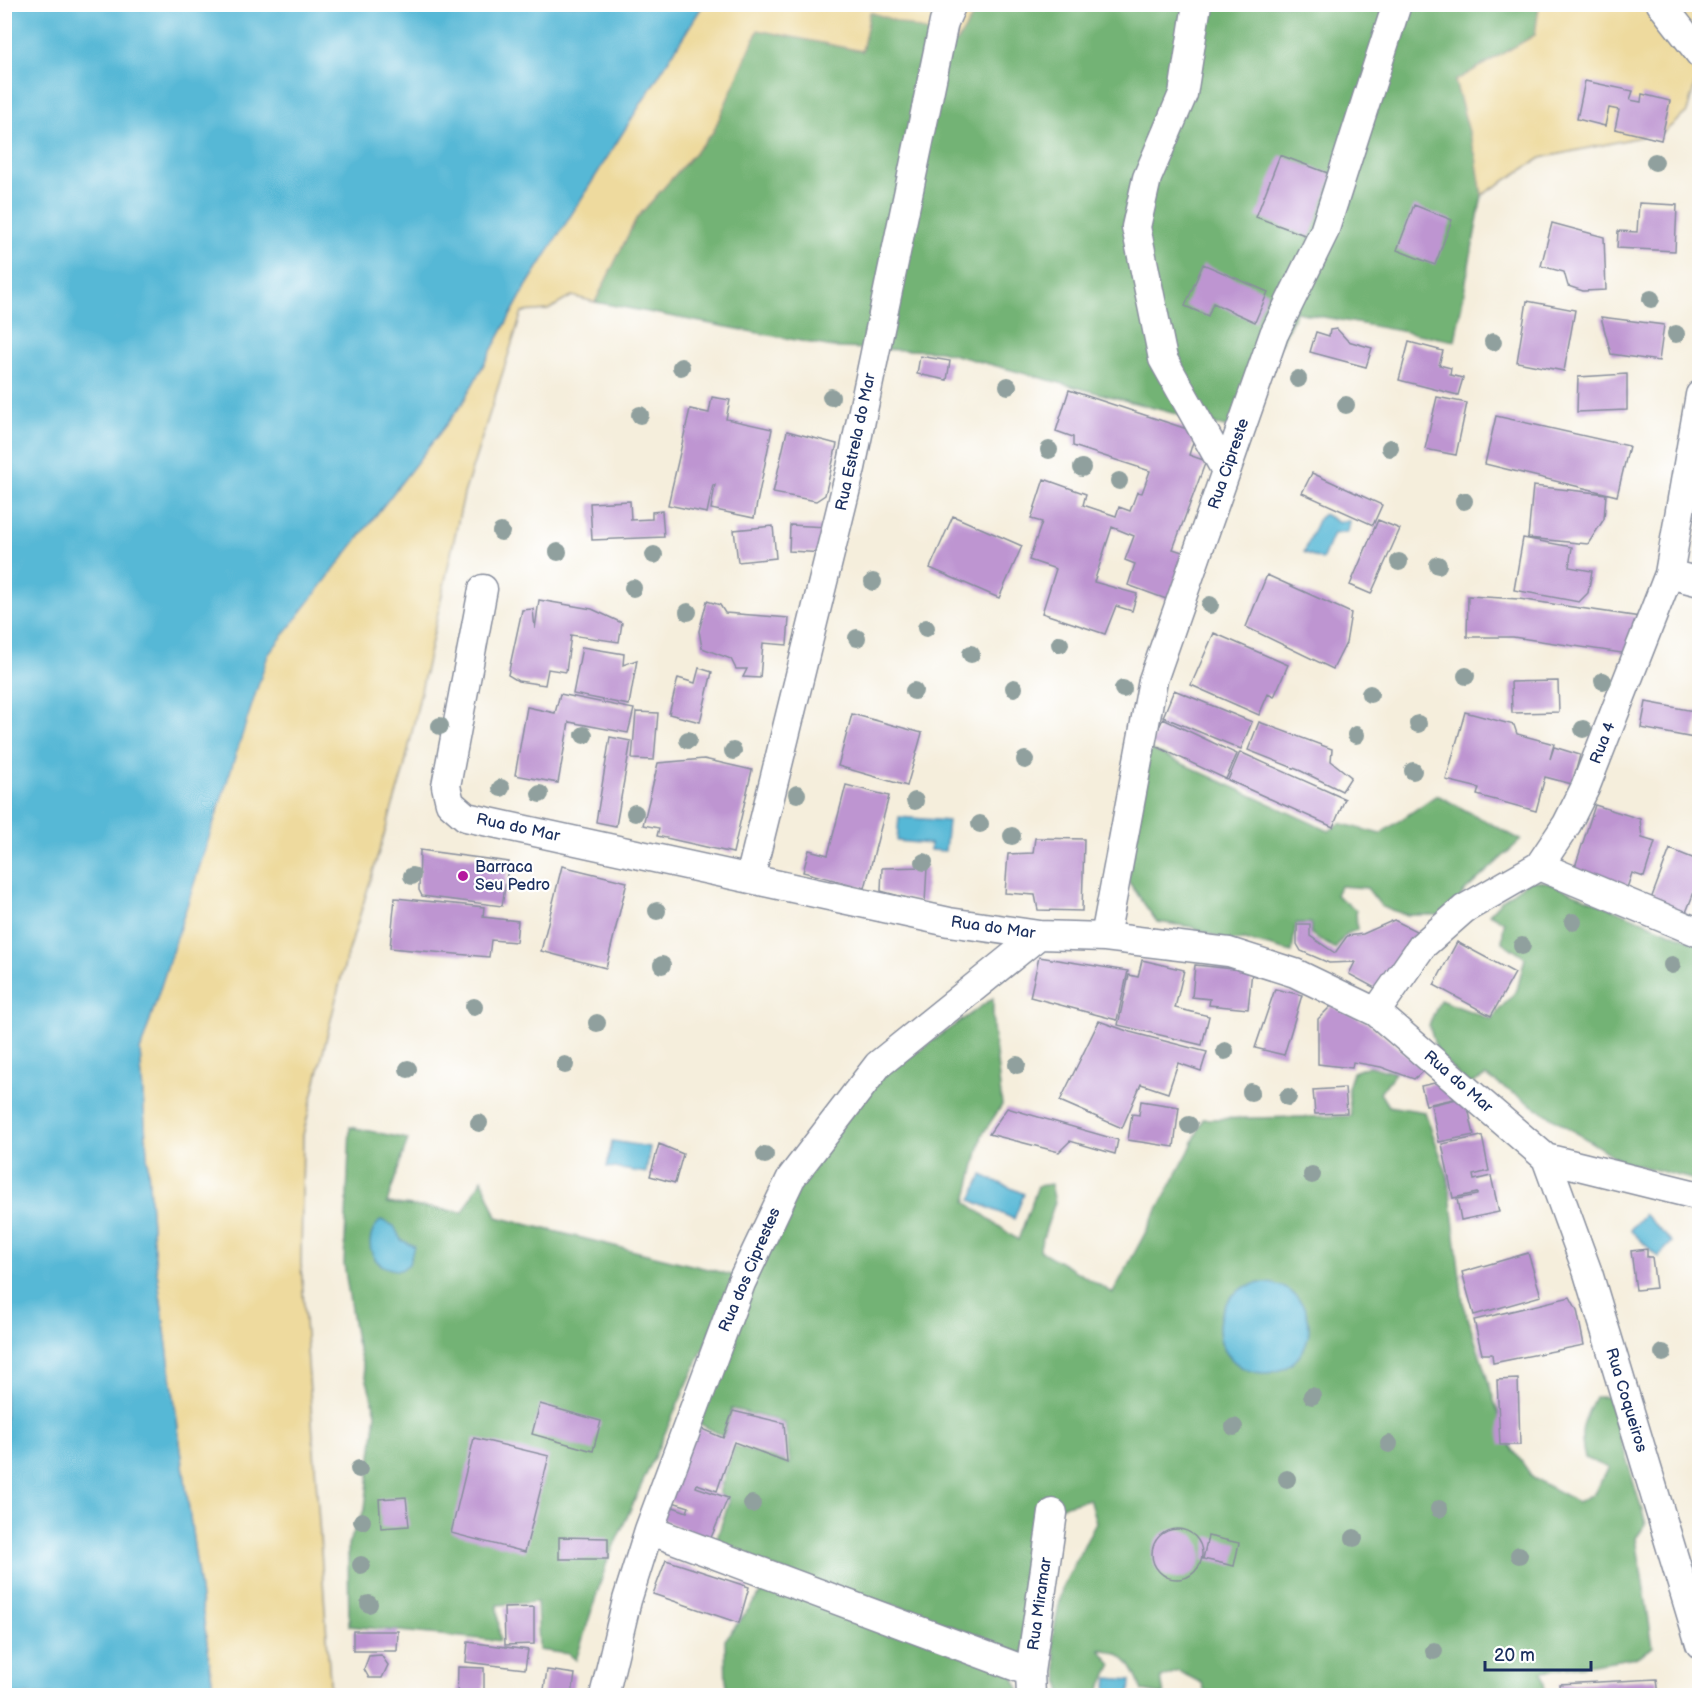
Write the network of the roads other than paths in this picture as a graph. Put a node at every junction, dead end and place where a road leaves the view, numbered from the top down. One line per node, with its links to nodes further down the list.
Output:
1 (952, 4): 12 (street, Rua Estrela do Mar)
2 (1197, 4): 7 (street)
3 (1397, 4): 7 (street, Rua Cipreste)
4 (1661, 4): 5 (street)
5 (1700, 54)
6 (1700, 395): 8 (street, Rua 4)
7 (1226, 471): 15 (street, Rua Cipreste)
8 (1669, 574): 9 (street); 11 (street, Rua 4)
9 (1700, 582)
10 (483, 589): 12 (street, Rua do Mar)
11 (1539, 866): 13 (street); 16 (street, Rua 4)
12 (750, 878): 14 (street, Rua do Mar)
13 (1700, 933)
14 (1039, 934): 15 (street, Rua do Mar); 20 (street, Rua dos Ciprestes)
15 (1106, 937): 16 (street, Rua do Mar)
16 (1376, 1012): 17 (street, Rua do Mar)
17 (1546, 1158): 18 (street, Rua do Mar); 21 (street, Rua Coqueiros)
18 (1700, 1196)
19 (1053, 1513): 22 (street, Rua Miramar)
20 (649, 1530): 22 (street); 23 (street, Rua dos Ciprestes)
21 (1700, 1644)
22 (1031, 1684)
23 (604, 1695)

